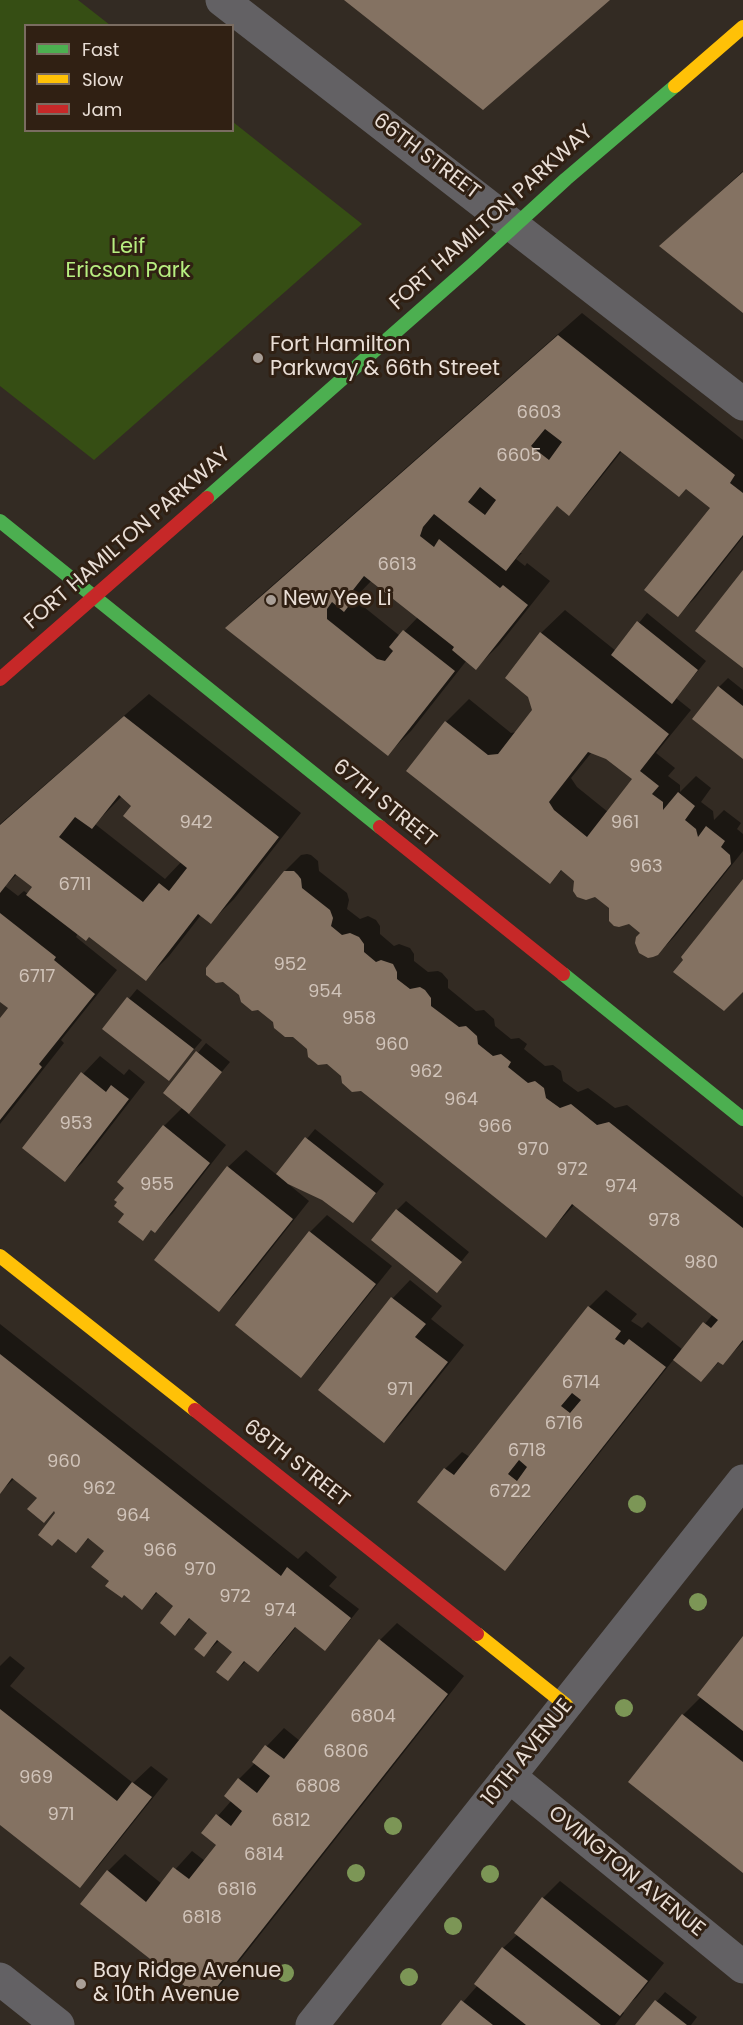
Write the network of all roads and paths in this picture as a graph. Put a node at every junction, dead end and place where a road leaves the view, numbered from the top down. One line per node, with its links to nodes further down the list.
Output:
1 (222, 0): 3 (street, 66TH STREET)
2 (743, 27): 3 (street, FORT HAMILTON PARKWAY)
3 (516, 226): 4 (street, 66TH STREET); 6 (street, FORT HAMILTON PARKWAY)
4 (743, 404)
5 (0, 521): 6 (street, 67TH STREET)
6 (94, 597): 7 (street, FORT HAMILTON PARKWAY); 8 (street, 67TH STREET)
7 (0, 679)
8 (743, 1119)
9 (0, 1256): 11 (street, 68TH STREET)
10 (743, 1481): 11 (street, 10TH AVENUE)
11 (566, 1705): 12 (street, 10TH AVENUE)
12 (509, 1776): 13 (street, OVINGTON AVENUE); 16 (street, 10TH AVENUE)
13 (743, 1967)
14 (0, 1979): 15 (street)
15 (58, 2025)
16 (312, 2025)

